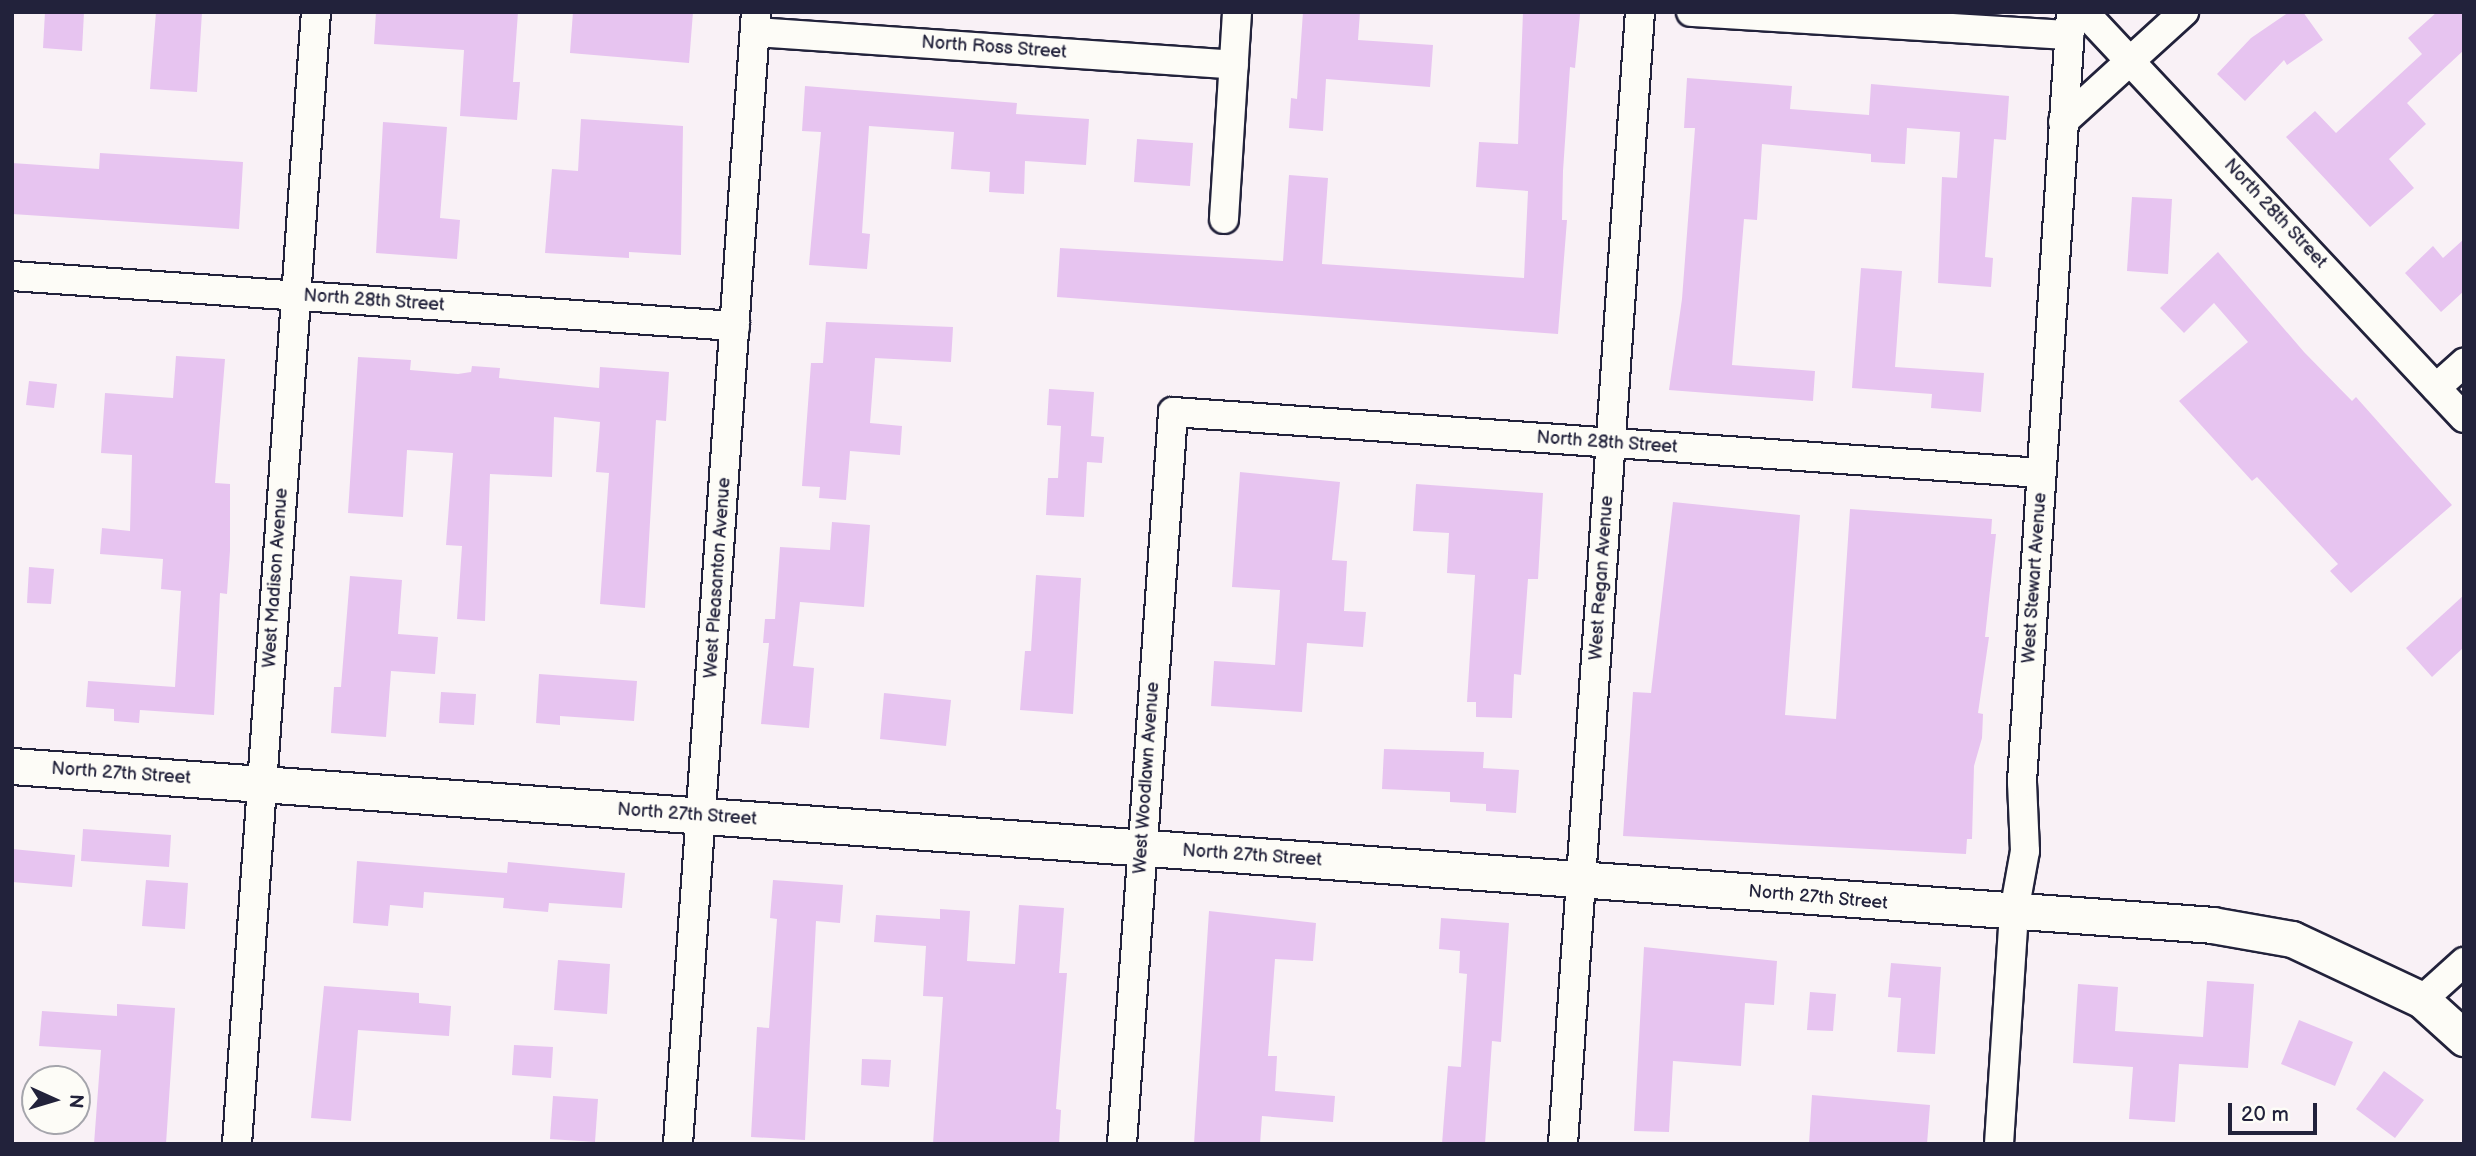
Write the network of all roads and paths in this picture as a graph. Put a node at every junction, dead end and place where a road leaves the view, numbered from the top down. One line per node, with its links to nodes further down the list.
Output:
1 (316, 12): 13 (street, West Madison Avenue)
2 (1237, 12): 9 (street)
3 (1640, 12): 19 (street, West Regan Avenue)
4 (1690, 12): 6 (street)
5 (2183, 12): 8 (street)
6 (2074, 20): 8 (street, North 28th Street); 10 (street, West Stewart Avenue)
7 (755, 22): 9 (street, North Ross Street); 14 (street, West Pleasanton Avenue)
8 (2132, 59): 10 (street); 16 (street, North 28th Street)
9 (1234, 65): 11 (street)
10 (2063, 122): 20 (street, West Stewart Avenue)
11 (1224, 219)
12 (12, 276): 13 (street, North 28th Street)
13 (296, 295): 14 (street, North 28th Street); 22 (street, West Madison Avenue)
14 (735, 326): 23 (street, West Pleasanton Avenue)
15 (2464, 363): 16 (street)
16 (2436, 388): 18 (street, North 28th Street)
17 (1173, 412): 19 (street, North 28th Street); 24 (street, West Woodlawn Avenue)
18 (2464, 418)
19 (1611, 443): 20 (street, North 28th Street); 25 (street, West Regan Avenue)
20 (2041, 473): 26 (street, West Stewart Avenue)
21 (12, 766): 22 (street, North 27th Street)
22 (261, 783): 23 (street, North 27th Street); 30 (street, West Madison Avenue)
23 (702, 816): 24 (street, North 27th Street); 31 (street, West Pleasanton Avenue)
24 (1142, 848): 25 (street, North 27th Street); 32 (street, West Woodlawn Avenue)
25 (1581, 880): 26 (street, North 27th Street); 33 (street, West Regan Avenue)
26 (2014, 912): 28 (street, North 27th Street); 34 (street, West Stewart Avenue)
27 (2464, 962): 28 (street)
28 (2423, 1000): 29 (street, North 27th Street)
29 (2464, 1038)
30 (237, 1144)
31 (678, 1144)
32 (1122, 1144)
33 (1563, 1144)
34 (1999, 1144)

